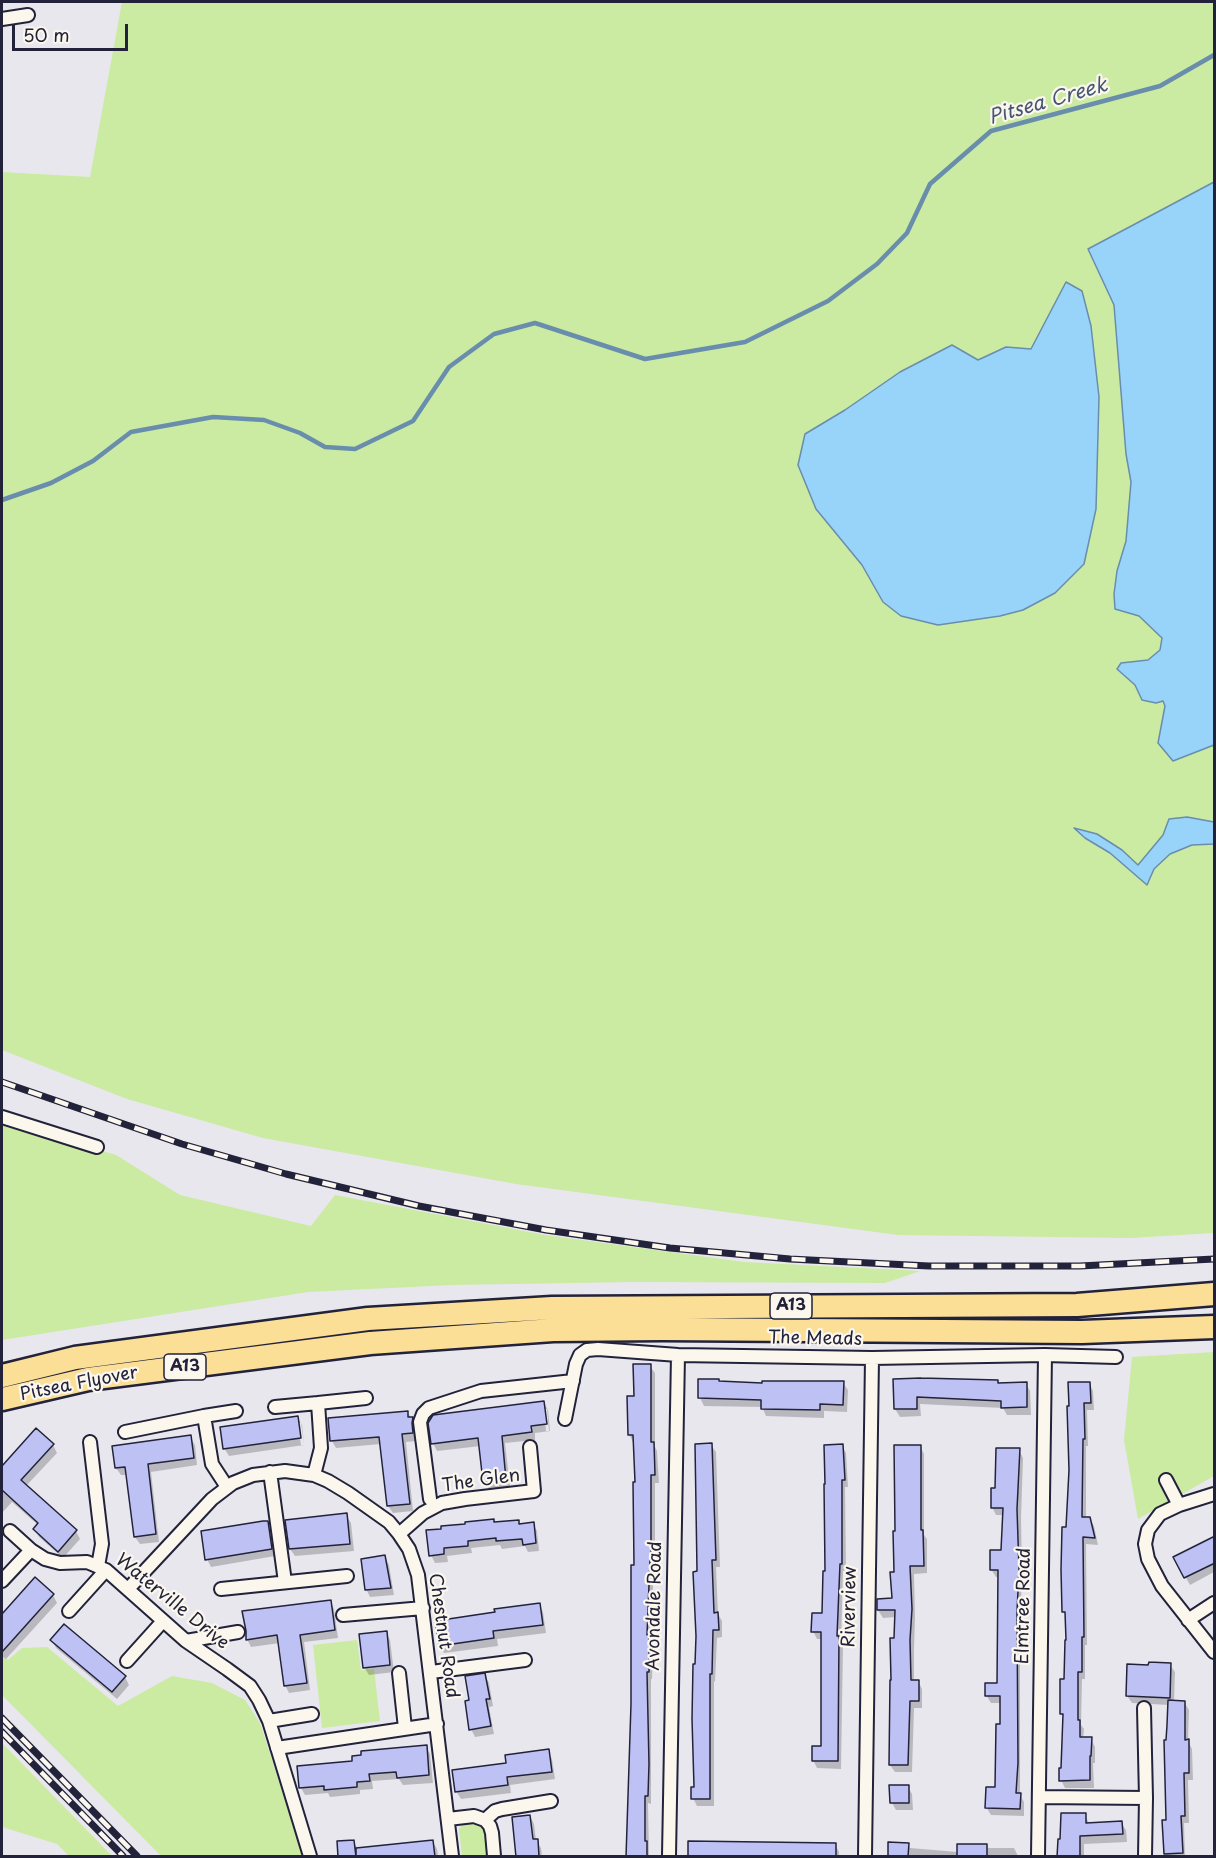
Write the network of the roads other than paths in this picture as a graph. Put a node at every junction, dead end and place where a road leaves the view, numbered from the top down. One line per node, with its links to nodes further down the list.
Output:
1 (28, 15): 2 (street)
2 (2, 19)
3 (2, 1117): 4 (street)
4 (97, 1147)
5 (1215, 1294): 10 (highway, Pitsea Flyover / A13)
6 (1215, 1327): 16 (highway, Pitsea Flyover / A13)
7 (678, 1355): 11 (street, The Meads); 14 (street, The Meads); 68 (street, Avondale Road)
8 (1045, 1355): 9 (street, The Meads); 11 (street, The Meads); 60 (street, Elmtree Road)
9 (1116, 1357)
10 (75, 1358): 12 (highway, A13); 13 (highway, Pitsea Flyover / A13)
11 (872, 1358): 69 (street, Riverview)
12 (2, 1371)
13 (2, 1376)
14 (573, 1381): 21 (street, The Meads); 30 (street)
15 (366, 1398): 17 (street)
16 (2, 1399)
17 (318, 1402): 18 (street); 26 (street)
18 (275, 1407)
19 (236, 1411): 20 (street)
20 (204, 1416): 22 (street); 28 (street)
21 (565, 1419)
22 (125, 1432)
23 (90, 1442): 35 (street)
24 (530, 1447): 33 (street, The Glen)
25 (270, 1472): 26 (street, Chestnut Road); 28 (street, Chestnut Road); 38 (street)
26 (314, 1475): 33 (street, Chestnut Road)
27 (1166, 1480): 31 (street)
28 (227, 1487): 39 (street, Chestnut Road)
29 (1215, 1494): 31 (street)
30 (430, 1499)
31 (1179, 1505): 45 (street)
32 (10, 1531): 34 (street, Waterville Drive)
33 (399, 1534): 42 (street, Chestnut Road)
34 (31, 1550): 35 (street, Waterville Drive); 37 (street)
35 (102, 1568): 39 (street, Waterville Drive); 43 (street)
36 (347, 1576): 38 (street)
37 (5, 1578)
38 (285, 1582): 40 (street)
39 (128, 1589): 46 (street, Waterville Drive)
40 (221, 1589)
41 (1215, 1603): 45 (street)
42 (423, 1608): 44 (street); 52 (street, Chestnut Road)
43 (69, 1611)
44 (343, 1615)
45 (1188, 1620): 49 (street)
46 (163, 1621): 48 (street, Waterville Drive); 51 (street)
47 (238, 1632): 48 (street)
48 (186, 1641): 56 (street, Waterville Drive)
49 (1215, 1652)
50 (525, 1660): 52 (street)
51 (127, 1661)
52 (431, 1671): 57 (street, Chestnut Road)
53 (399, 1673): 58 (street)
54 (1144, 1708): 61 (street)
55 (312, 1714): 56 (street)
56 (269, 1721): 59 (street, Waterville Drive)
57 (436, 1724): 58 (street, Chestnut Road); 63 (street, Chestnut Road)
58 (405, 1728): 59 (street, Chestnut Road)
59 (277, 1748): 65 (street, Waterville Drive)
60 (1039, 1797): 61 (street); 70 (street, Elmtree Road)
61 (1146, 1798): 71 (street)
62 (551, 1801): 64 (street)
63 (448, 1819): 64 (street); 66 (street, Chestnut Road)
64 (485, 1820): 67 (street)
65 (310, 1857)
66 (452, 1857)
67 (494, 1857)
68 (669, 1857)
69 (865, 1857)
70 (1038, 1857)
71 (1144, 1857)

